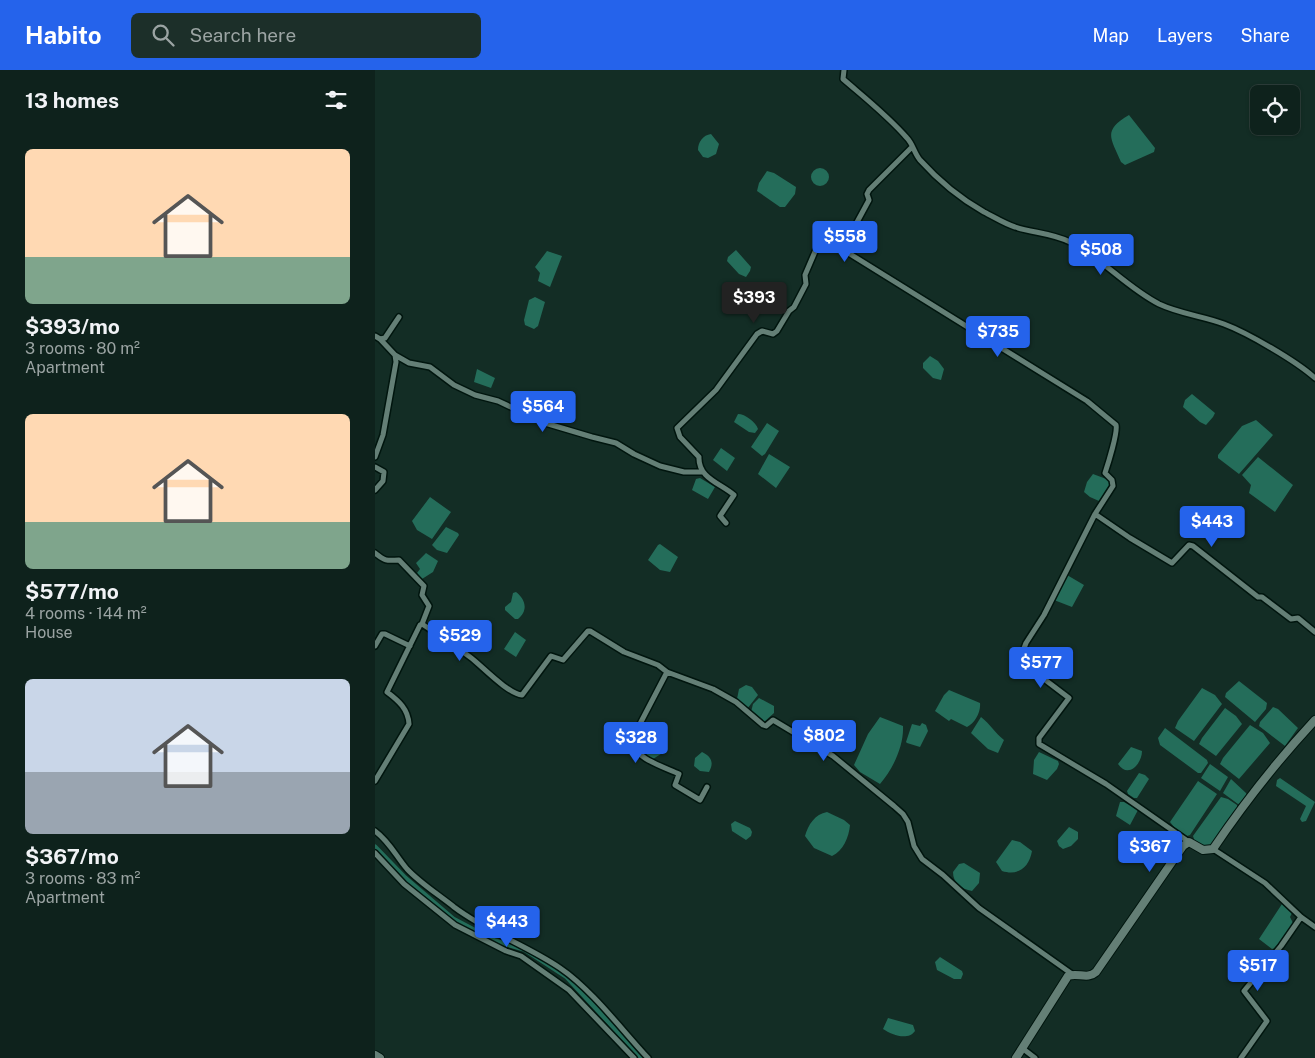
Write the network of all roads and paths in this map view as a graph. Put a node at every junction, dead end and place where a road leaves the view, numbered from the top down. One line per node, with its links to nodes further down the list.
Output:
1 (845, 70): 2 (street)
2 (911, 148): 3 (street); 7 (street)
3 (842, 249): 10 (street); 12 (street)
4 (399, 317): 5 (street)
5 (377, 337): 6 (street)
6 (395, 355): 8 (street); 10 (street)
7 (1315, 378)
8 (375, 457)
9 (375, 467): 11 (street)
10 (702, 472): 13 (street)
11 (375, 490)
12 (1095, 514): 16 (street); 24 (street)
13 (726, 523)
14 (375, 553): 15 (street)
15 (422, 624): 18 (street); 19 (street)
16 (1315, 632)
17 (375, 646): 18 (street)
18 (410, 646): 21 (street)
19 (667, 672): 22 (street); 29 (street)
20 (1315, 720): 25 (main road)
21 (375, 781)
22 (707, 787)
23 (375, 831): 34 (street)
24 (1189, 842): 25 (main road); 29 (main road)
25 (1213, 849): 27 (street)
26 (375, 853): 33 (street)
27 (1301, 917): 28 (street); 37 (street)
28 (1315, 927)
29 (1072, 974): 30 (main road)
30 (1022, 1048): 35 (main road); 36 (street)
31 (375, 1055): 32 (main road)
32 (381, 1058)
33 (634, 1058)
34 (648, 1058)
35 (1016, 1058)
36 (1035, 1058)
37 (1241, 1058)

